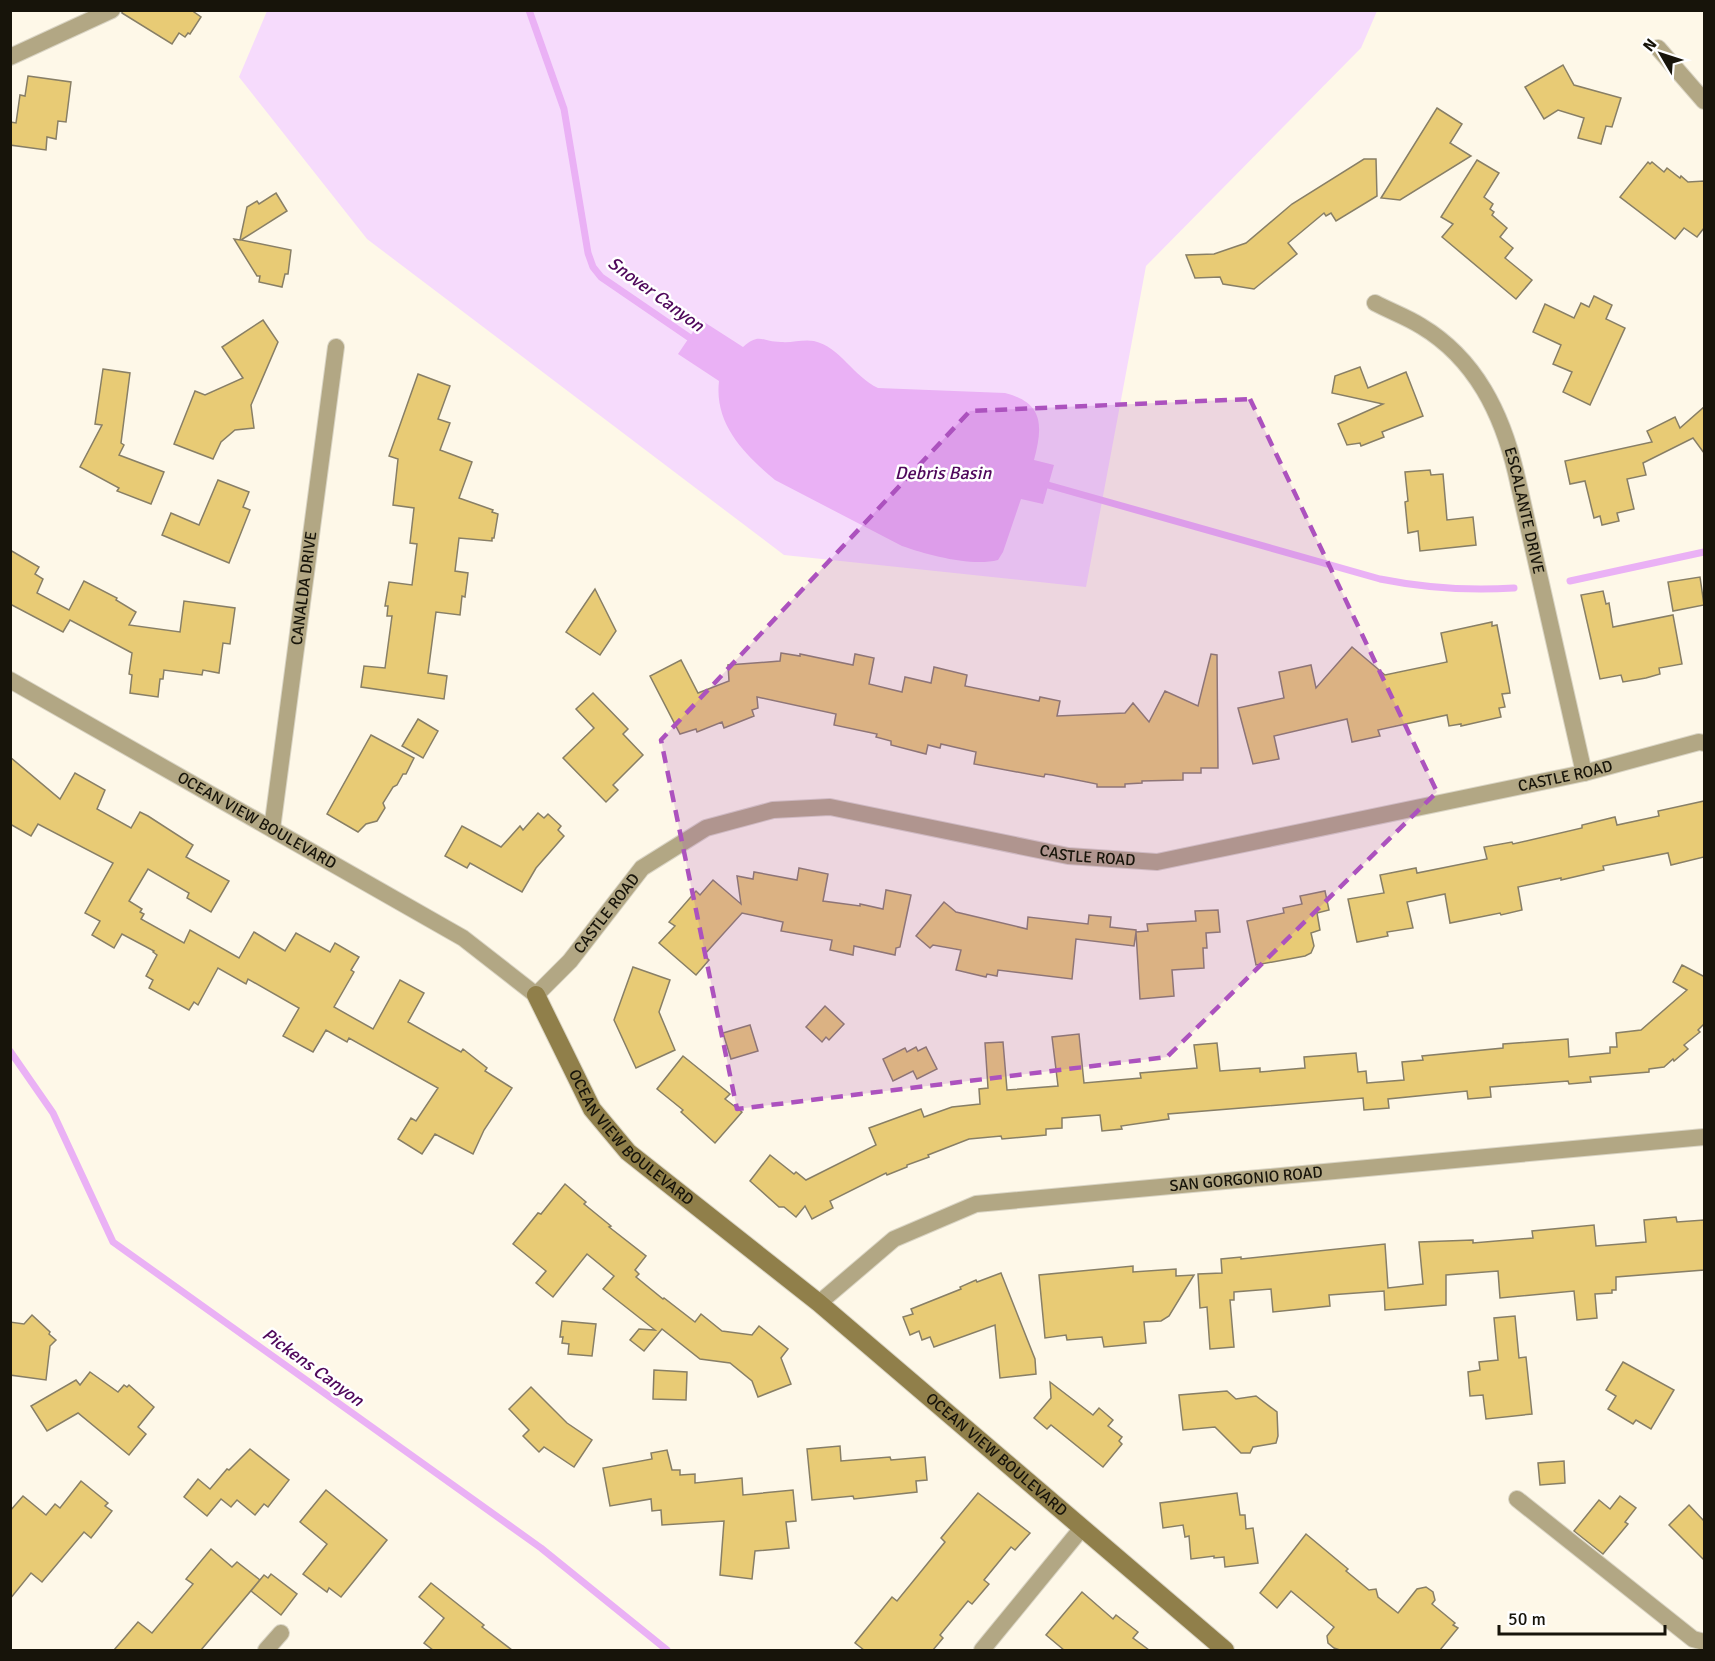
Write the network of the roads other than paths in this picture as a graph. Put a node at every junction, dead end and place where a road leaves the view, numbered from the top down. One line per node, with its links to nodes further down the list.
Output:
1 (112, 10): 3 (street)
2 (1658, 48): 4 (street)
3 (10, 57)
4 (1704, 101)
5 (1375, 303): 9 (street, ESCALANTE DRIVE)
6 (336, 347): 10 (street, CANALDA DRIVE)
7 (10, 680): 10 (street, OCEAN VIEW BOULEVARD)
8 (1704, 743): 9 (street, CASTLE ROAD)
9 (1584, 773): 11 (street, CASTLE ROAD)
10 (272, 829): 11 (street, OCEAN VIEW BOULEVARD)
11 (536, 995): 13 (street, OCEAN VIEW BOULEVARD)
12 (1704, 1137): 13 (street, SAN GORGONIO ROAD)
13 (819, 1302): 15 (street, OCEAN VIEW BOULEVARD)
14 (1517, 1499): 17 (street)
15 (1082, 1528): 19 (street); 20 (street, OCEAN VIEW BOULEVARD)
16 (281, 1633): 18 (street)
17 (1704, 1642)
18 (266, 1650)
19 (982, 1650)
20 (1225, 1650)

